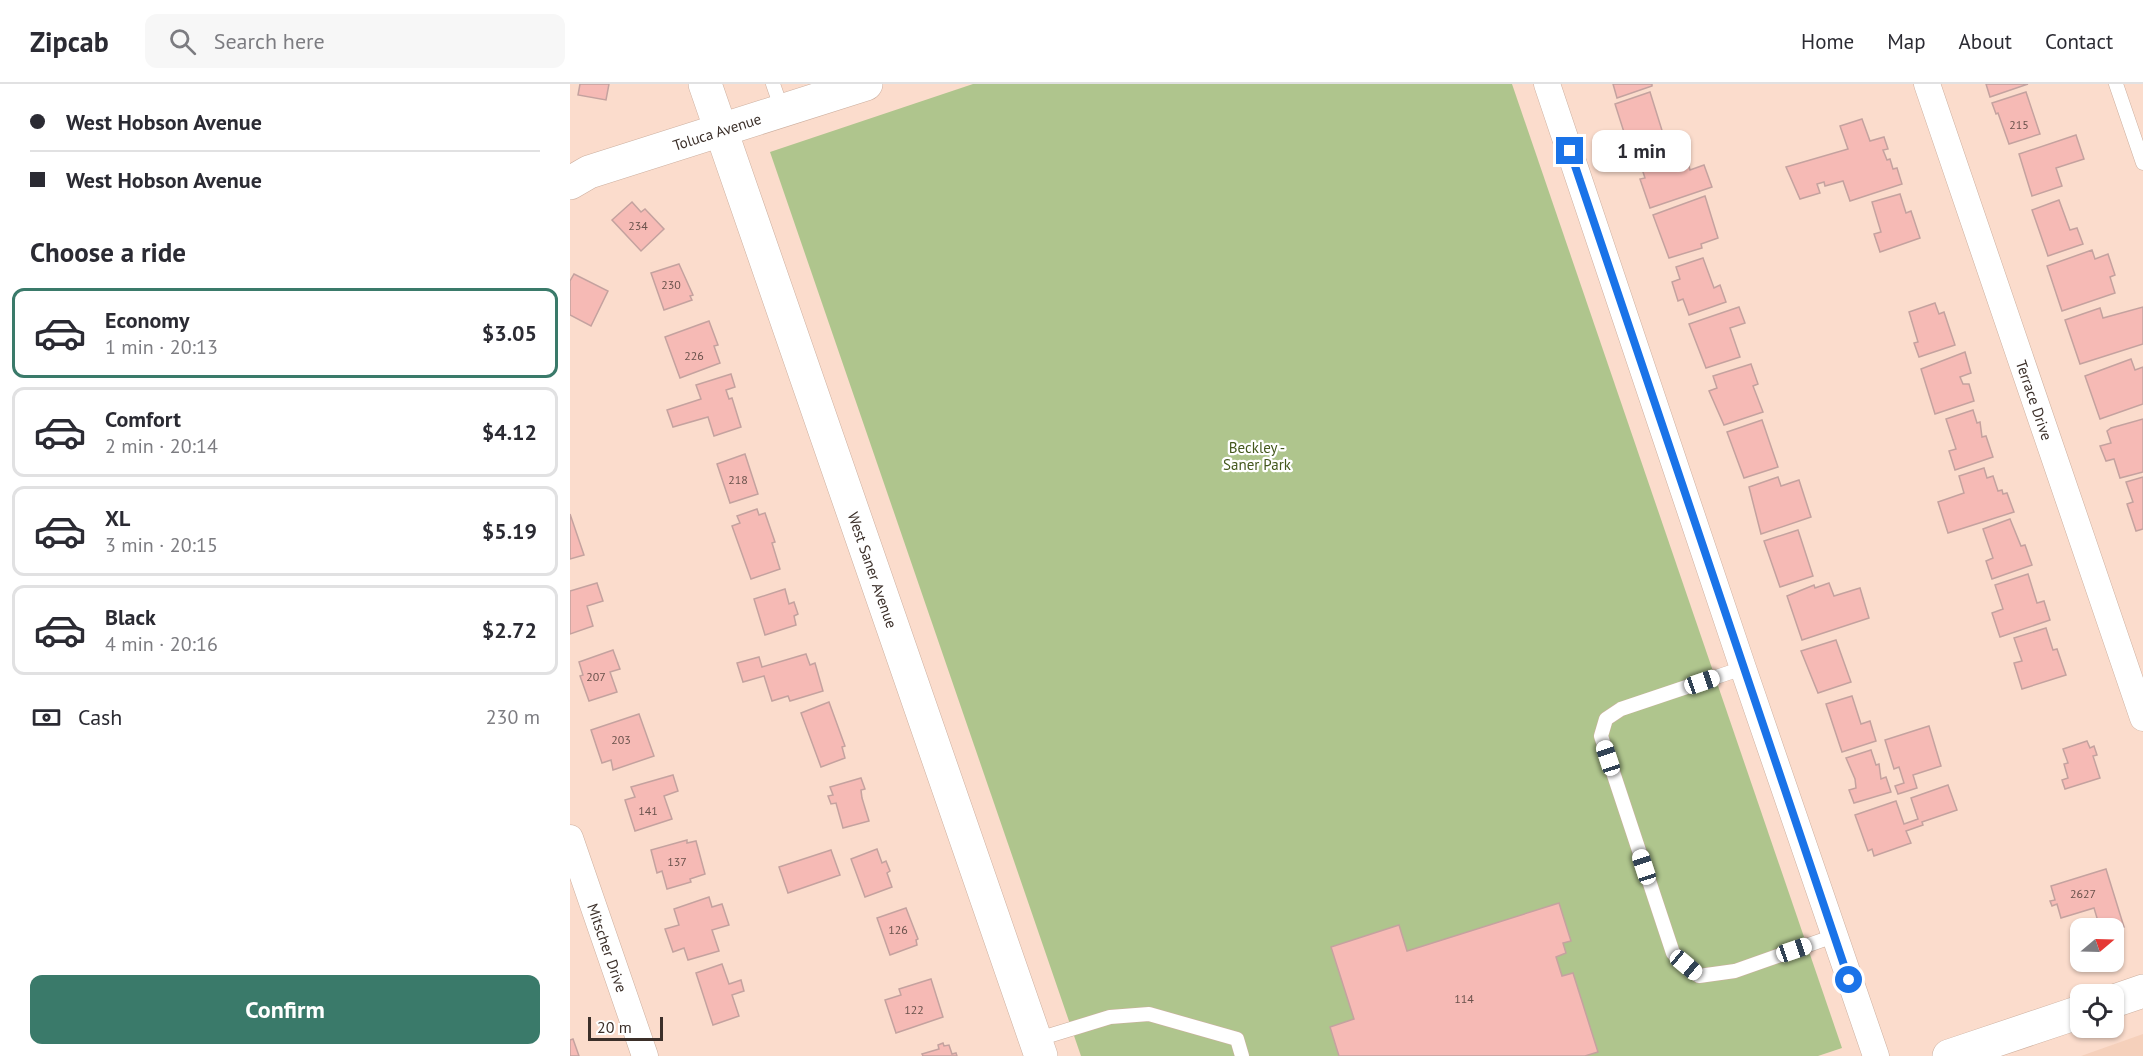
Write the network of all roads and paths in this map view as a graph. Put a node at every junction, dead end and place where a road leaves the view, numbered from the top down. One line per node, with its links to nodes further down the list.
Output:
1 (705, 84): 7 (street, West Saner Avenue)
2 (1547, 84): 10 (street)
3 (1927, 84): 11 (street, Terrace Drive)
4 (2116, 84): 8 (lane)
5 (846, 87): 6 (street, Toluca Avenue)
6 (778, 97): 7 (street, Toluca Avenue)
7 (721, 130): 9 (street, Toluca Avenue); 17 (street, West Saner Avenue)
8 (2143, 163)
9 (576, 175)
10 (1743, 668): 13 (street); 13 (lane)
11 (2143, 718)
12 (570, 838): 18 (street, Mitscher Drive)
13 (1834, 936): 20 (street)
14 (2143, 991): 15 (street)
15 (2124, 998)
16 (2070, 1015): 21 (street)
17 (1038, 1048): 19 (lane)
18 (645, 1056)
19 (1242, 1056)
20 (1876, 1056)
21 (1949, 1056)

